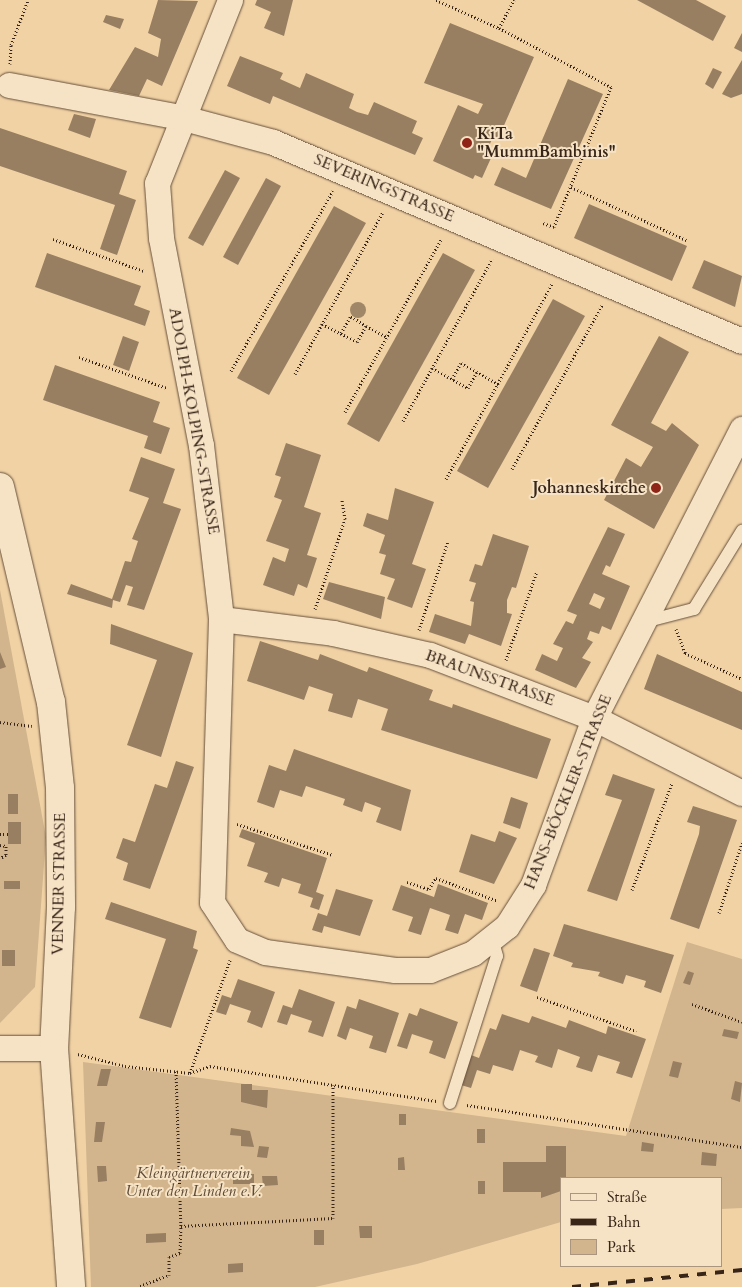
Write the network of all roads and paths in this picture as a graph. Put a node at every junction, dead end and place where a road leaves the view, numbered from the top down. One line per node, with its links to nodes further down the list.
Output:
1 (28, 0): 6 (path)
2 (230, 0): 7 (street, ADOLPH-KOLPING-STRASSE)
3 (436, 0): 5 (path)
4 (514, 0): 5 (path)
5 (499, 28): 9 (path)
6 (3, 87): 7 (street, SEVERINGSTRASSE)
7 (180, 117): 8 (street, SEVERINGSTRASSE); 17 (street, ADOLPH-KOLPING-STRASSE)
8 (344, 172): 10 (street, SEVERINGSTRASSE); 26 (path)
9 (571, 187): 12 (path); 15 (path)
10 (394, 192): 11 (street, SEVERINGSTRASSE); 19 (path)
11 (454, 218): 13 (street, SEVERINGSTRASSE); 22 (path)
12 (543, 223)
13 (503, 238): 16 (street, SEVERINGSTRASSE); 25 (path)
14 (53, 239): 17 (path)
15 (686, 240)
16 (563, 264): 18 (street, SEVERINGSTRASSE); 30 (path)
17 (169, 280): 31 (street, ADOLPH-KOLPING-STRASSE)
18 (613, 285): 23 (street, SEVERINGSTRASSE); 35 (path)
19 (322, 324): 21 (path); 28 (path)
20 (366, 326): 21 (path); 21 (path); 22 (path)
21 (341, 333)
22 (387, 337): 32 (path)
23 (742, 341)
24 (78, 357): 31 (path)
25 (432, 368): 29 (path); 33 (path)
26 (231, 370)
27 (477, 372): 29 (path); 29 (path); 30 (path)
28 (294, 374)
29 (452, 379)
30 (498, 384): 36 (path)
31 (192, 397): 43 (street, ADOLPH-KOLPING-STRASSE)
32 (345, 412)
33 (403, 421)
34 (742, 429): 44 (street, HANS-BÖCKLER-STRASSE)
35 (512, 469)
36 (446, 479)
37 (1, 493): 51 (street, VENNER STRASSE)
38 (342, 500): 45 (path)
39 (742, 531): 42 (lane)
40 (448, 541): 46 (path)
41 (537, 571): 48 (path)
42 (671, 615): 44 (lane); 47 (path)
43 (221, 620): 45 (street, BRAUNSSTRASSE); 54 (street, ADOLPH-KOLPING-STRASSE)
44 (641, 622): 49 (street, HANS-BÖCKLER-STRASSE)
45 (308, 630): 46 (street, BRAUNSSTRASSE)
46 (413, 651): 48 (street, BRAUNSSTRASSE)
47 (742, 678)
48 (499, 680): 49 (street, BRAUNSSTRASSE)
49 (594, 718): 52 (street, BRAUNSSTRASSE); 63 (street, HANS-BÖCKLER-STRASSE)
50 (0, 722): 51 (path)
51 (54, 729): 72 (street, VENNER STRASSE)
52 (679, 764): 53 (street, BRAUNSSTRASSE); 62 (path)
53 (742, 793)
54 (216, 823): 59 (path); 66 (street, ADOLPH-KOLPING-STRASSE)
55 (0, 834): 56 (path)
56 (8, 834)
57 (742, 843): 64 (path)
58 (0, 845): 60 (path)
59 (333, 855)
60 (0, 858)
61 (407, 882): 63 (path)
62 (632, 890)
63 (519, 908): 65 (street, HANS-BÖCKLER-STRASSE)
64 (718, 913)
65 (492, 938): 66 (street, HANS-BÖCKLER-STRASSE); 75 (lane)
66 (237, 940): 73 (path)
67 (537, 998): 70 (path)
68 (692, 1004): 69 (path)
69 (742, 1022)
70 (636, 1031)
71 (0, 1048): 72 (street)
72 (54, 1048): 73 (path); 78 (street, VENNER STRASSE)
73 (176, 1071): 76 (path)
74 (333, 1085): 76 (path)
75 (450, 1103)
76 (181, 1226): 77 (path)
77 (140, 1286)
78 (71, 1287)

